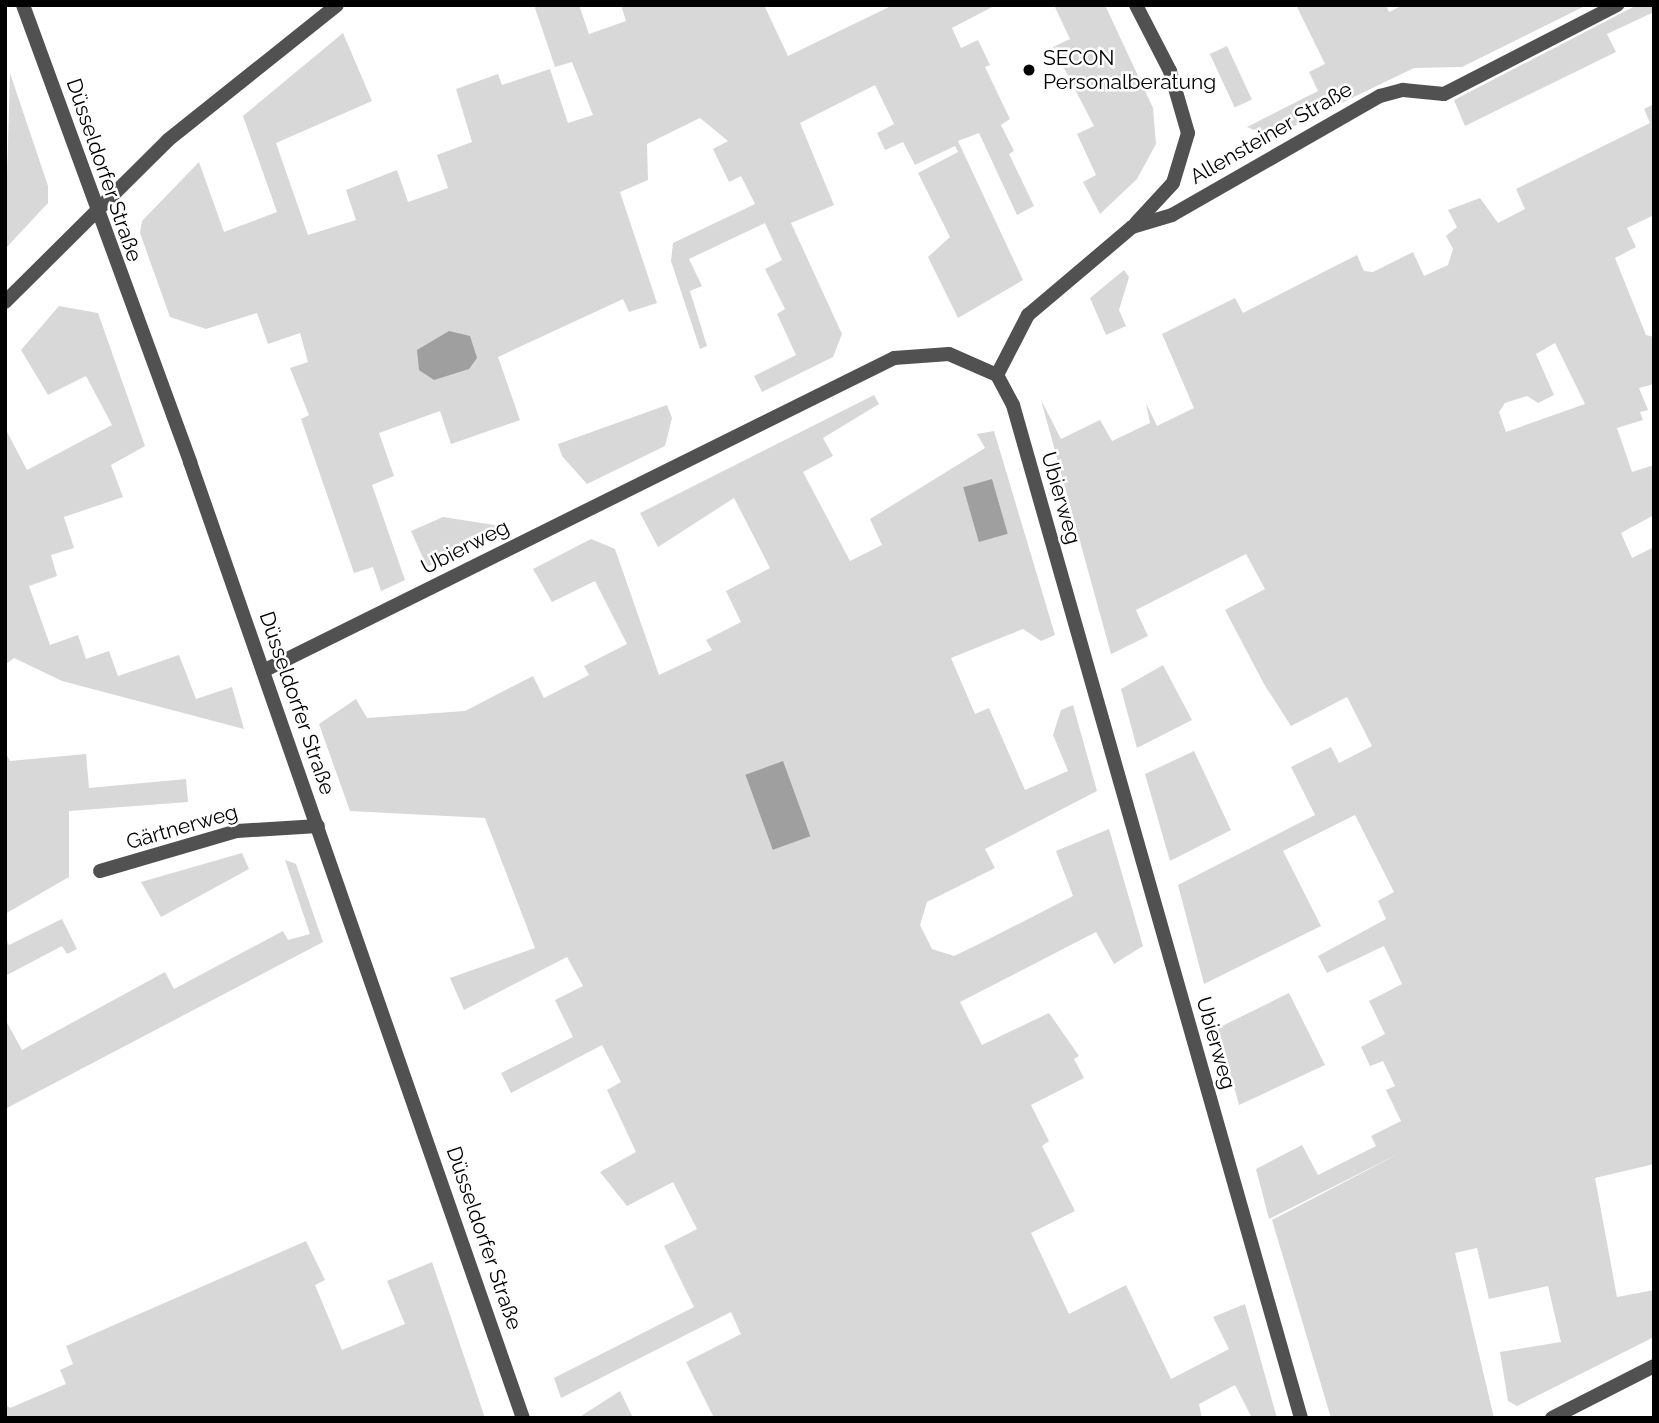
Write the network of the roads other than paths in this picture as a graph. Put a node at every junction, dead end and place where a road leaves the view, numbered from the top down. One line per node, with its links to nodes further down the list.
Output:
1 (23, 5): 5 (street, Düsseldorfer Straße)
2 (337, 5): 5 (street)
3 (1136, 5): 6 (street)
4 (1617, 5): 6 (street, Allensteiner Straße)
5 (93, 209): 7 (street); 9 (street, Düsseldorfer Straße)
6 (1132, 227): 8 (street, Allensteiner Straße)
7 (5, 302)
8 (997, 375): 9 (street, Ubierweg); 14 (street, Ubierweg)
9 (263, 671): 10 (street, Düsseldorfer Straße)
10 (318, 827): 11 (street, Gärtnerweg); 13 (street, Düsseldorfer Straße)
11 (100, 871)
12 (1654, 1366): 15 (street)
13 (523, 1418)
14 (1301, 1418)
15 (1552, 1418)

